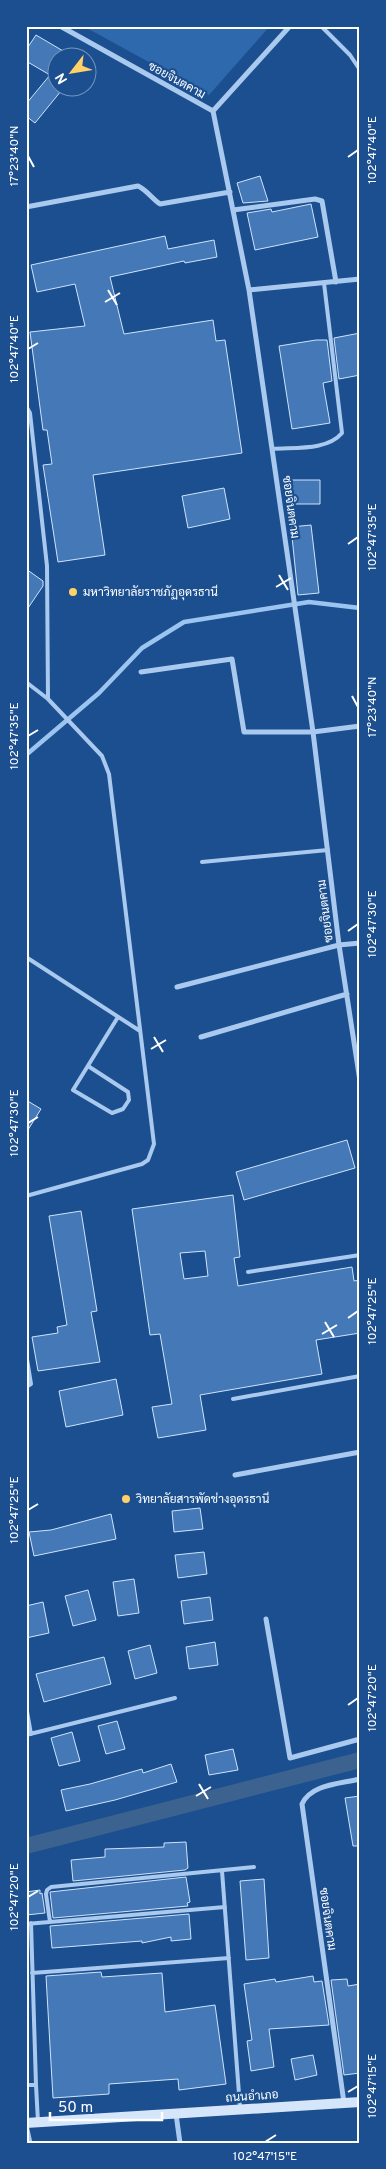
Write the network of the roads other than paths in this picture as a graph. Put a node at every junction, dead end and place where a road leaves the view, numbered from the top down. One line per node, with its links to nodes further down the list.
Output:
1 (60, 26): 5 (street, ซอยจินตคาม)
2 (290, 26): 5 (street)
3 (321, 26): 4 (lane)
4 (360, 70)
5 (213, 111): 6 (street, ซอยจินตคาม)
6 (230, 192): 7 (street); 8 (street, ซอยจินตคาม)
7 (26, 207)
8 (233, 210): 10 (street); 12 (street, ซอยจินตคาม)
9 (360, 279): 10 (street)
10 (336, 282): 11 (street)
11 (324, 283): 12 (street); 14 (lane)
12 (249, 290): 14 (street, ซอยจินตคาม)
13 (26, 406): 17 (lane)
14 (272, 449): 19 (street, ซอยจินตคาม)
15 (141, 672): 19 (street)
16 (26, 682): 17 (lane)
17 (48, 699): 28 (lane)
18 (360, 726): 19 (street)
19 (313, 732): 20 (street, ซอยจินตคาม)
20 (328, 850): 21 (lane); 23 (street, ซอยจินตคาม)
21 (202, 862)
22 (360, 943): 23 (street)
23 (339, 945): 25 (street); 26 (street, ซอยจินตคาม)
24 (26, 957): 27 (lane)
25 (177, 987)
26 (347, 994): 29 (street); 30 (street, ซอยจินตคาม)
27 (118, 1017): 28 (lane); 31 (lane)
28 (140, 1031): 33 (lane)
29 (202, 1037)
30 (358, 1058): 32 (street, ซอยจินตคาม)
31 (88, 1066): 31 (lane)
32 (360, 1081)
33 (26, 1196)
34 (360, 1255): 35 (lane)
35 (248, 1272)
36 (26, 1353): 38 (lane)
37 (360, 1376): 39 (lane)
38 (26, 1387)
39 (233, 1399)
40 (360, 1452): 41 (street)
41 (236, 1475)
42 (266, 1620): 46 (street)
43 (174, 1698): 45 (lane)
44 (26, 1706): 45 (lane)
45 (29, 1735)
46 (360, 1739)
47 (360, 1779): 60 (street, ซอยจินตคาม)
48 (254, 1867): 49 (lane)
49 (222, 1871): 50 (lane); 51 (lane)
50 (225, 1906): 51 (lane); 53 (lane)
51 (50, 1922): 52 (lane)
52 (28, 1923): 54 (lane)
53 (229, 1958): 54 (lane); 61 (lane)
54 (32, 1973): 56 (lane)
55 (26, 1997): 56 (lane)
56 (33, 1997): 57 (lane)
57 (36, 2084): 58 (lane); 63 (lane)
58 (26, 2085)
59 (360, 2102): 60 (street, ถนนอำเภอ)
60 (344, 2103): 61 (street, ถนนอำเภอ)
61 (241, 2110): 62 (street, ถนนอำเภอ)
62 (176, 2114): 63 (street, ถนนอำเภอ); 66 (street)
63 (38, 2122): 64 (street, ถนนอำเภอ)
64 (26, 2124): 65 (street)
65 (30, 2143)
66 (180, 2143)

